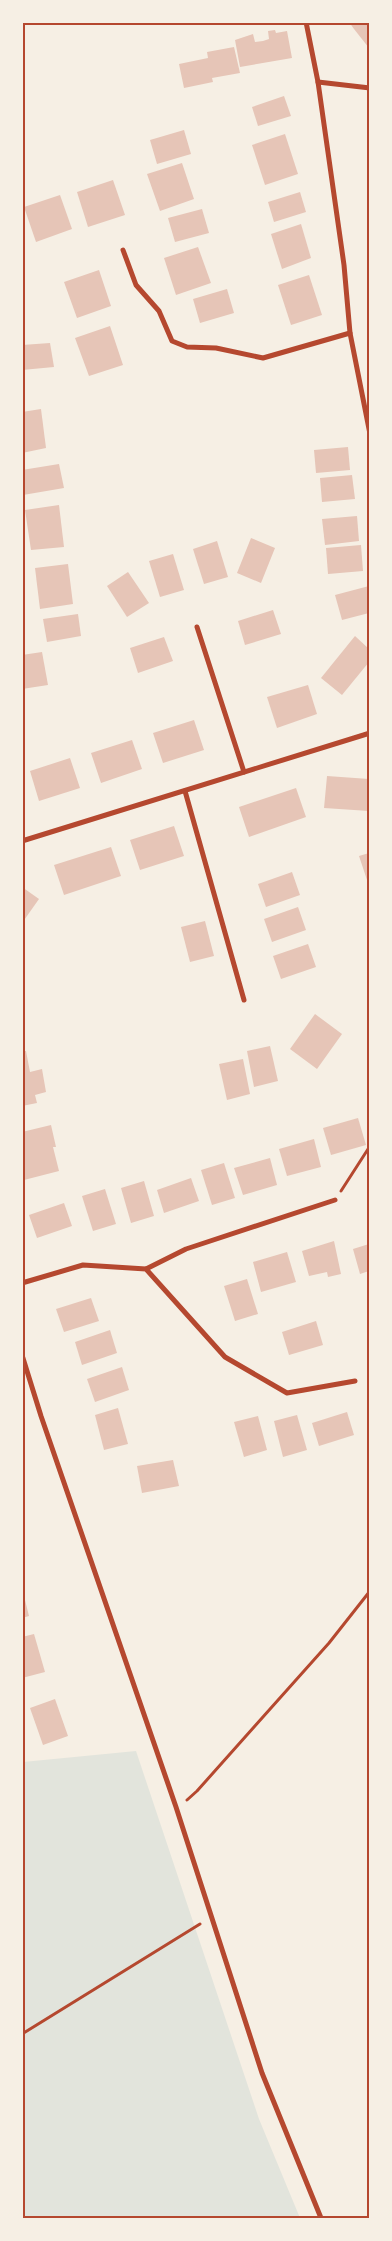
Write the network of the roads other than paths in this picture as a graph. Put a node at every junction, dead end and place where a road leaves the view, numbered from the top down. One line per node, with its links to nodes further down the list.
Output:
1 (306, 22): 2 (street)
2 (318, 82): 3 (street); 5 (street)
3 (370, 88)
4 (123, 250): 5 (street)
5 (350, 334): 6 (street)
6 (370, 434)
7 (197, 627): 9 (street)
8 (370, 733): 9 (street)
9 (244, 772): 10 (street)
10 (185, 791): 11 (street); 12 (street)
11 (22, 841)
12 (244, 1000)
13 (335, 1200): 14 (street)
14 (146, 1269): 15 (street); 17 (street)
15 (22, 1283)
16 (22, 1355): 18 (street)
17 (356, 1381)
18 (321, 2218)

